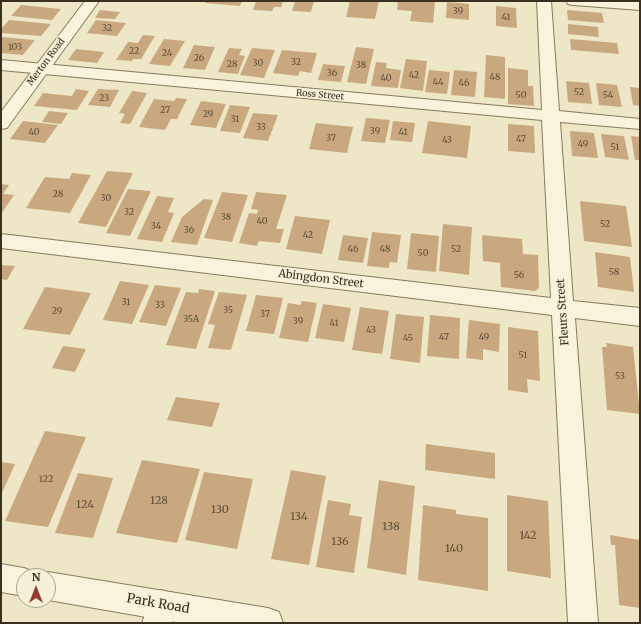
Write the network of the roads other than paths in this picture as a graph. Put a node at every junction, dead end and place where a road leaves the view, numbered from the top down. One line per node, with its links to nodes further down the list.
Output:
1 (92, 1): 6 (street, Merton Road)
2 (544, 1): 7 (street, Fleurs Street)
3 (573, 1): 4 (street)
4 (640, 6)
5 (1, 65): 6 (street, Ross Street)
6 (41, 69): 7 (street, Ross Street); 8 (street, Merton Road)
7 (550, 116): 9 (street, Ross Street); 11 (street, Fleurs Street)
8 (1, 124)
9 (640, 124)
10 (1, 241): 11 (street, Abingdon Street)
11 (563, 308): 12 (street, Abingdon Street); 18 (street, Fleurs Street)
12 (640, 317)
13 (1, 578): 14 (street)
14 (16, 581)
15 (56, 588): 16 (street, Park Road)
16 (160, 614): 17 (street, Park Road)
17 (268, 623)
18 (583, 623)

